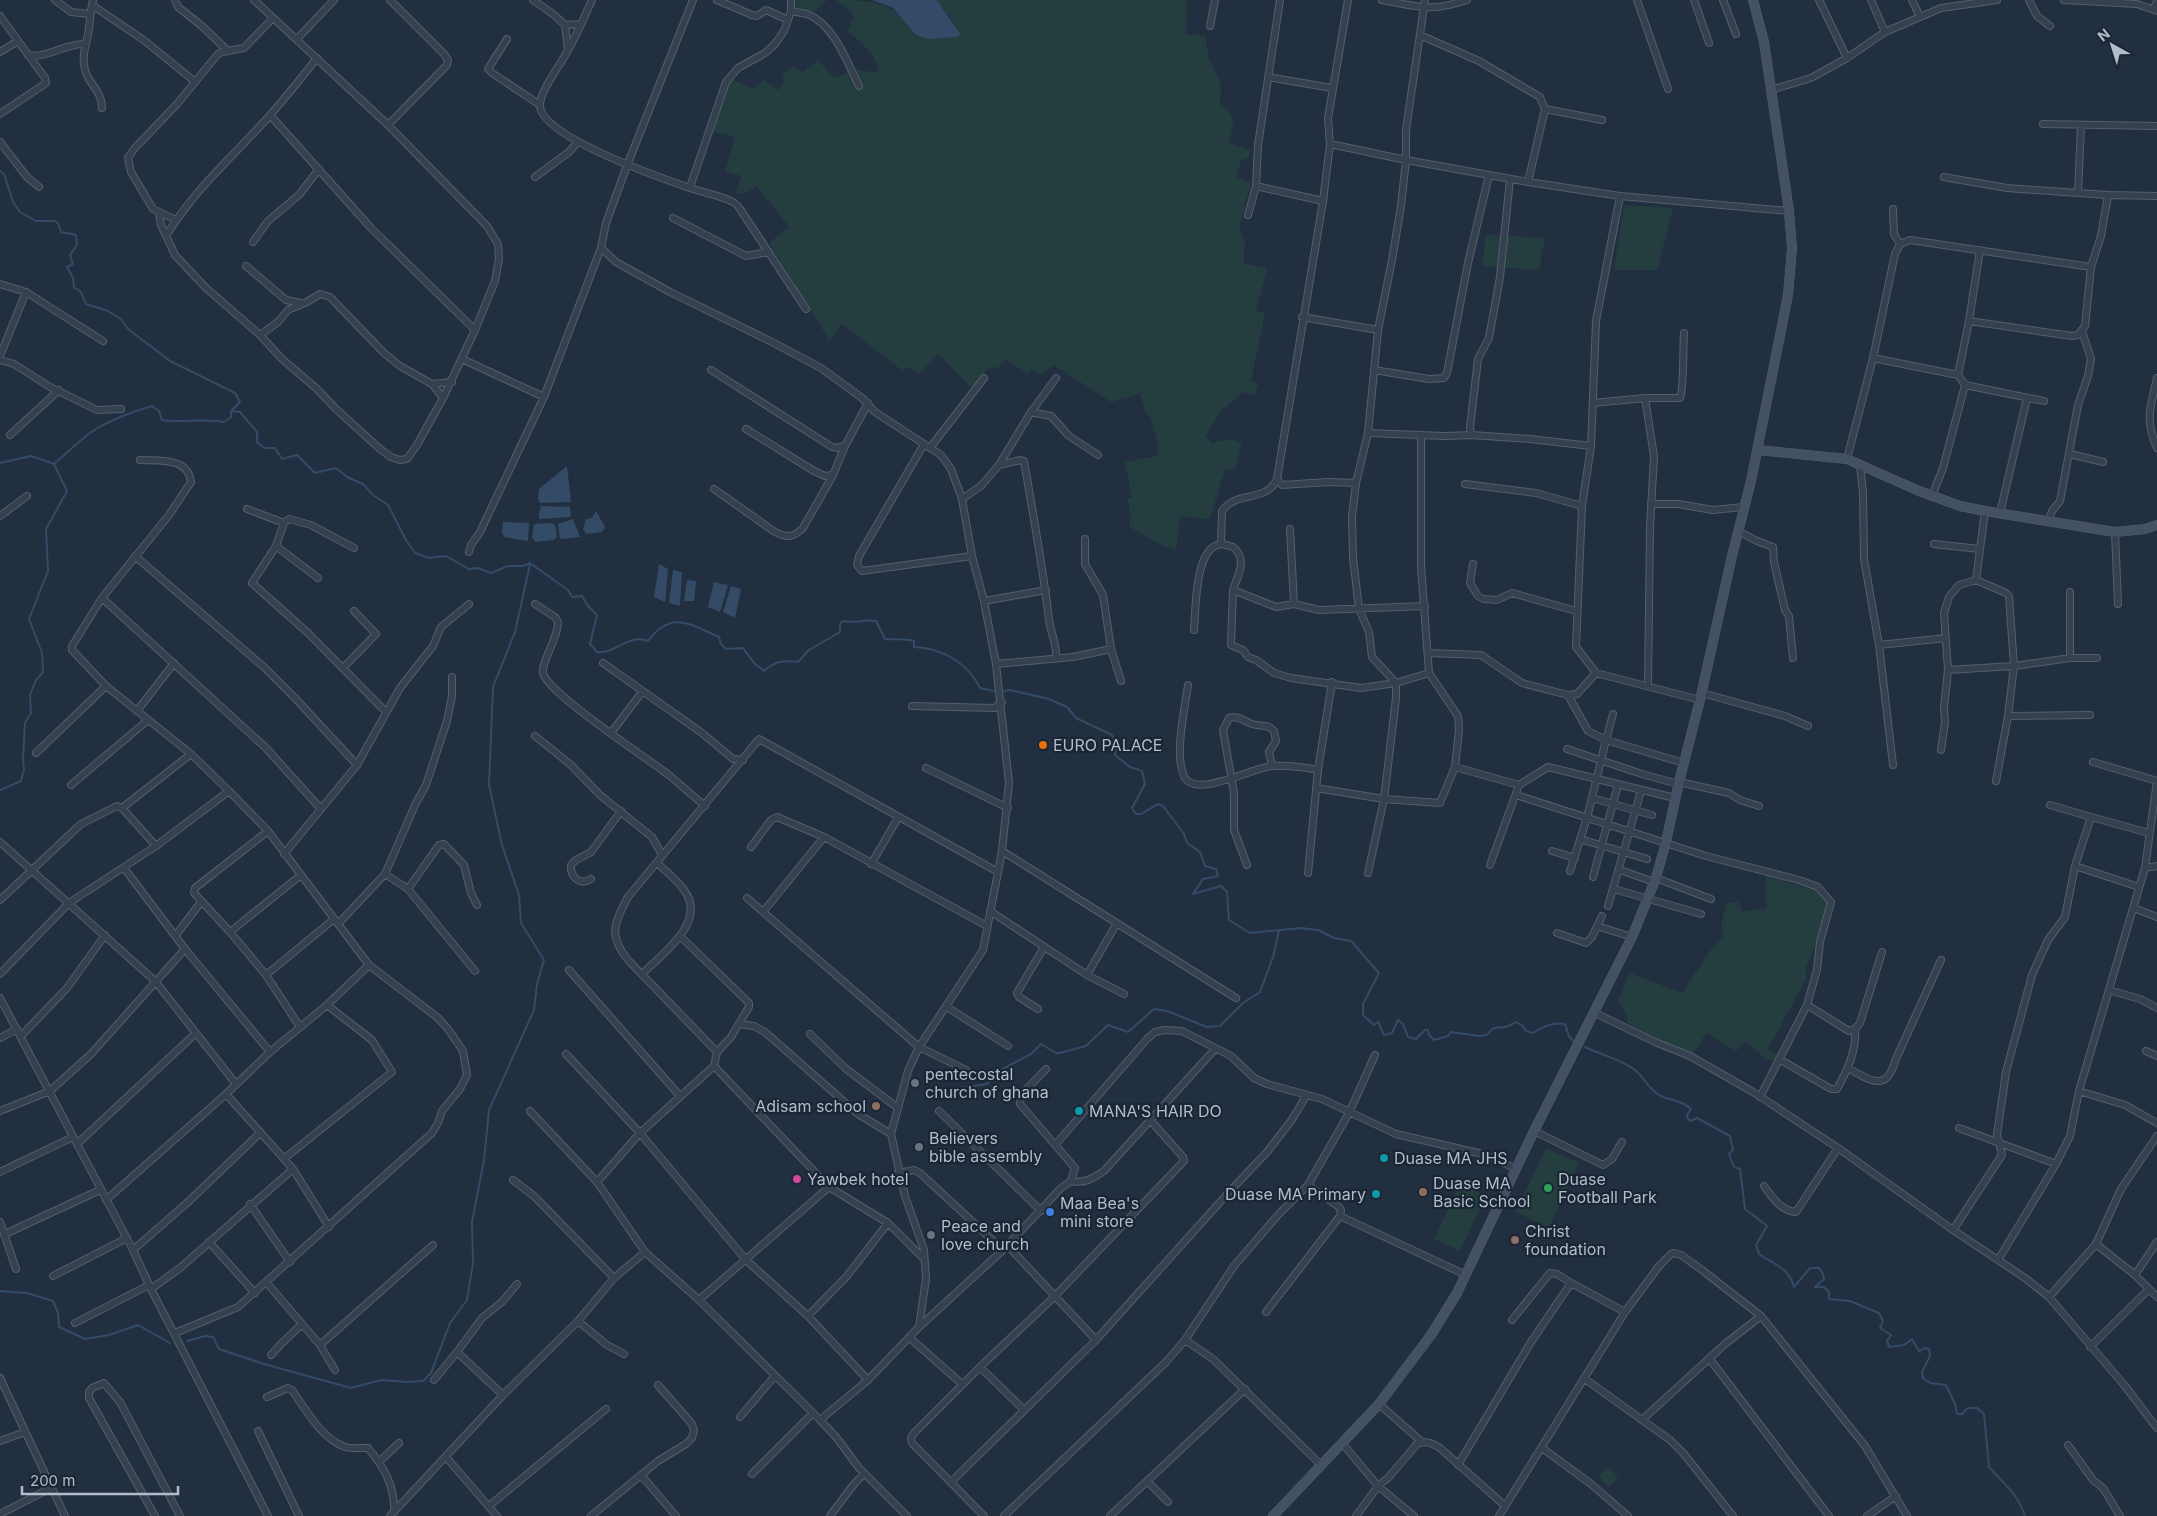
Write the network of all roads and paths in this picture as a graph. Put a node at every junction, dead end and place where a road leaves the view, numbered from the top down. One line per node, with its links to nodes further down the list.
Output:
1 (54, 0): 32 (street)
2 (175, 0): 49 (street)
3 (254, 0): 35 (street)
4 (334, 0): 44 (street)
5 (390, 0): 70 (street)
6 (533, 0): 38 (street)
7 (592, 0): 37 (street)
8 (693, 0): 77 (street)
9 (717, 0): 36 (street)
10 (791, 0): 31 (street)
11 (1215, 0): 39 (street)
12 (1280, 0): 57 (street)
13 (1348, 0): 60 (street)
14 (1382, 0): 29 (street)
15 (1425, 0): 29 (street)
16 (1467, 0): 29 (street)
17 (1637, 0): 61 (street)
18 (1694, 0): 47 (street)
19 (1722, 0): 42 (street)
20 (1753, 0): 62 (street)
21 (1819, 0): 55 (street)
22 (1871, 0): 41 (street)
23 (1912, 0): 34 (street)
24 (1997, 0): 34 (street)
25 (2028, 0): 40 (street)
26 (2064, 0): 30 (street)
27 (92, 2): 32 (street); 58 (street)
28 (2157, 2): 30 (street)
29 (1424, 9): 43 (street)
30 (2155, 10)
31 (791, 11): 36 (street); 59 (street)
32 (89, 14): 48 (street)
33 (0, 16): 46 (street)
34 (1920, 17): 41 (street)
35 (273, 18): 44 (street); 49 (street)
36 (788, 20): 86 (street)
37 (581, 24): 38 (street); 50 (street)
38 (565, 25): 50 (street)
39 (1210, 26)
40 (2050, 26)
41 (1885, 32): 55 (street)
42 (1736, 34)
43 (1420, 36): 65 (street); 76 (street)
44 (297, 39): 54 (street)
45 (507, 39): 63 (street)
46 (18, 41): 51 (street); 52 (street)
47 (1709, 43)
48 (84, 44): 53 (street); 64 (street)
49 (228, 51): 58 (street)
50 (568, 51): 63 (street)
51 (0, 52)
52 (28, 55): 53 (street); 56 (street)
53 (38, 57): 56 (street)
54 (317, 58): 67 (street); 70 (street)
55 (1847, 58): 62 (street)
56 (35, 65): 66 (street)
57 (1268, 77): 60 (street); 84 (street)
58 (194, 81): 94 (street)
59 (859, 86)
60 (1332, 88): 75 (street)
61 (1668, 89)
62 (1771, 90): 93 (street)
63 (540, 105): 74 (street)
64 (102, 108)
65 (1545, 109): 68 (street); 83 (street)
66 (0, 114)
67 (270, 115): 78 (street); 97 (street)
68 (1602, 120)
69 (2043, 124): 71 (street)
70 (388, 125): 112 (street)
71 (2081, 126): 72 (street); 87 (street)
72 (2157, 126)
73 (0, 142): 85 (street)
74 (578, 142): 77 (street); 80 (street)
75 (1330, 144): 76 (street); 91 (street)
76 (1406, 160): 79 (street); 113 (street)
77 (628, 163): 86 (street); 101 (street)
78 (319, 169): 99 (street); 112 (street)
79 (1489, 175): 82 (street); 123 (street)
80 (535, 177)
81 (1944, 177): 87 (street)
82 (1510, 179): 83 (street); 144 (street)
83 (1528, 182): 89 (street)
84 (1256, 186): 91 (street); 95 (street)
85 (39, 187)
86 (690, 188): 103 (street)
87 (2078, 193): 88 (street)
88 (2108, 195): 90 (street); 105 (street)
89 (1620, 196): 93 (street); 138 (street)
90 (2157, 196)
91 (1323, 201): 110 (street)
92 (1893, 209): 100 (street)
93 (1789, 211): 150 (street)
94 (159, 213): 97 (street); 98 (street)
95 (1248, 215)
96 (673, 218): 103 (street)
97 (176, 220): 98 (street)
98 (166, 236): 116 (street)
99 (253, 242)
100 (1900, 244): 102 (street); 119 (street)
101 (602, 248): 133 (street); 137 (street)
102 (1980, 250): 105 (street); 111 (street)
103 (769, 252): 109 (street)
104 (246, 266): 108 (street)
105 (2091, 267): 114 (street)
106 (0, 284): 107 (street)
107 (26, 292): 117 (street); 118 (street)
108 (308, 302): 116 (street); 129 (street)
109 (806, 309)
110 (1302, 317): 113 (street); 159 (street)
111 (1969, 321): 114 (street); 124 (street)
112 (475, 330): 120 (street)
113 (1378, 330): 123 (street)
114 (2082, 330): 151 (street)
115 (1684, 333): 134 (street)
116 (260, 335): 132 (street)
117 (103, 341)
118 (0, 356)
119 (1873, 358): 124 (street); 153 (street)
120 (462, 359): 128 (street); 133 (street)
121 (0, 360): 131 (street)
122 (711, 370): 146 (street)
123 (1374, 370): 142 (street)
124 (1958, 375): 130 (street)
125 (984, 378): 147 (street)
126 (1056, 378): 140 (street)
127 (2157, 378): 149 (street)
128 (452, 382): 129 (street); 132 (street)
129 (432, 384): 132 (street)
130 (1965, 385): 135 (street); 164 (street)
131 (59, 390): 139 (street); 143 (street)
132 (443, 398)
133 (544, 398): 185 (street)
134 (1645, 398): 138 (street); 166 (street)
135 (2027, 398): 136 (street); 171 (street)
136 (2044, 401)
137 (868, 404): 146 (street); 147 (street)
138 (1593, 404): 148 (street)
139 (121, 409)
140 (1031, 412): 152 (street); 157 (street)
141 (746, 429): 158 (street)
142 (1368, 433): 145 (street); 160 (street)
143 (10, 435)
144 (1471, 435): 145 (street); 148 (street)
145 (1421, 436): 200 (street)
146 (845, 446): 158 (street)
147 (927, 446): 165 (street); 187 (street)
148 (1591, 446): 167 (street)
149 (2157, 448)
150 (1758, 450): 153 (street); 168 (street)
151 (2070, 454): 155 (street); 173 (street)
152 (1098, 455)
153 (1847, 459): 156 (street)
154 (140, 460): 186 (street)
155 (2103, 462)
156 (1860, 464): 164 (street); 206 (street)
157 (999, 465): 165 (street); 191 (street)
158 (833, 475): 162 (street)
159 (1280, 482): 160 (street); 180 (street)
160 (1356, 483): 201 (street)
161 (1465, 484): 167 (street)
162 (714, 489)
163 (26, 496): 172 (street)
164 (1932, 496): 170 (street)
165 (962, 499): 187 (street)
166 (1651, 504): 168 (street); 227 (street)
167 (1582, 506): 203 (street)
168 (1744, 507): 177 (street)
169 (247, 509): 174 (street)
170 (1985, 511): 171 (street); 184 (street)
171 (2000, 513): 173 (street)
172 (0, 516)
173 (2048, 522): 178 (street)
174 (284, 523): 182 (street); 183 (street)
175 (2157, 525): 178 (street)
176 (1290, 529): 198 (street)
177 (1738, 531): 210 (street); 230 (street)
178 (2115, 532): 199 (street)
179 (1085, 539): 207 (street)
180 (1221, 544): 192 (street); 204 (street)
181 (1934, 544): 184 (street)
182 (276, 546): 189 (street); 217 (street)
183 (354, 548)
184 (1980, 549): 190 (street)
185 (469, 552)
186 (135, 556): 194 (street); 252 (street)
187 (972, 556): 195 (street)
188 (1473, 564): 203 (street)
189 (318, 578)
190 (1976, 580): 205 (street); 216 (street)
191 (1046, 590): 195 (street); 209 (street)
192 (1233, 590): 198 (street); 223 (street)
193 (2070, 592): 211 (street)
194 (102, 598): 213 (street); 226 (street)
195 (984, 602): 215 (street)
196 (469, 604): 234 (street)
197 (535, 604): 240 (street)
198 (1294, 604): 201 (street)
199 (2118, 604)
200 (1425, 606): 201 (street); 208 (street)
201 (1359, 609): 224 (street)
202 (354, 611): 217 (street)
203 (1576, 611): 220 (street)
204 (1194, 630)
205 (1946, 638): 206 (street); 218 (street)
206 (1879, 644): 253 (street)
207 (1112, 649): 209 (street); 222 (street)
208 (1428, 654): 219 (street); 229 (street)
209 (1056, 658): 215 (street)
210 (1793, 658)
211 (2070, 658): 212 (street); 216 (street)
212 (2097, 658)
213 (174, 663): 233 (street); 280 (street)
214 (602, 663): 228 (street)
215 (996, 664): 231 (street)
216 (2014, 666): 218 (street); 237 (street)
217 (343, 668): 234 (street)
218 (1948, 670): 244 (street)
219 (1429, 673): 224 (street); 255 (street)
220 (1596, 673): 227 (street); 229 (street)
221 (452, 677): 319 (street)
222 (1120, 681)
223 (1332, 682): 224 (street); 258 (street)
224 (1396, 683): 273 (street)
225 (1188, 685): 260 (street)
226 (106, 686): 233 (street); 245 (street)
227 (1648, 686): 230 (street)
228 (642, 692): 240 (street); 247 (street)
229 (1568, 695): 242 (street)
230 (1701, 697): 239 (street); 251 (street)
231 (1002, 702): 232 (street); 279 (street)
232 (912, 706)
233 (137, 711): 238 (street)
234 (386, 712): 252 (street)
235 (1613, 714): 242 (street)
236 (2090, 715): 237 (street)
237 (2008, 716): 261 (street)
238 (148, 720): 246 (street); 264 (street)
239 (1808, 726)
240 (611, 733): 276 (street)
241 (535, 736): 282 (street)
242 (1606, 740): 249 (street); 251 (street)
243 (1567, 748): 249 (street)
244 (1941, 750)
245 (36, 753)
246 (191, 754): 268 (street); 278 (street)
247 (732, 759): 248 (street); 257 (street)
248 (743, 760): 257 (street); 285 (street)
249 (1602, 760): 259 (street); 263 (street)
250 (2093, 762): 262 (street)
251 (1684, 763): 263 (street)
252 (356, 765): 280 (street)
253 (1893, 765)
254 (1272, 766): 258 (street); 260 (street); 260 (street)
255 (1455, 767): 265 (street); 273 (street)
256 (926, 768): 279 (street)
257 (735, 769): 276 (street)
258 (1318, 770): 267 (street)
259 (1597, 778): 265 (street); 266 (street); 271 (street)
260 (1232, 779): 307 (street)
261 (1996, 781)
262 (2157, 781): 290 (street)
263 (1679, 783): 272 (street); 277 (street)
264 (71, 785)
265 (1519, 785): 270 (street)
266 (1618, 785): 269 (street); 274 (street)
267 (1316, 788): 273 (street); 317 (street)
268 (229, 791): 288 (street); 295 (street)
269 (1641, 791): 272 (street); 281 (street)
270 (1516, 794): 286 (street); 308 (street)
271 (1592, 798): 274 (street); 286 (street)
272 (1675, 798): 294 (street)
273 (1384, 799): 318 (street)
274 (1614, 804): 281 (street); 287 (street)
275 (2050, 805): 284 (street)
276 (705, 806): 302 (street)
277 (1759, 806)
278 (122, 808): 295 (street); 313 (street)
279 (1008, 808): 298 (street)
280 (321, 809): 301 (street)
281 (1636, 810): 283 (street); 289 (street)
282 (621, 811): 302 (street); 322 (street)
283 (1652, 815)
284 (2091, 817): 290 (street); 309 (street)
285 (898, 818): 306 (street); 316 (street)
286 (1587, 818): 287 (street); 292 (street)
287 (1608, 824): 289 (street); 296 (street)
288 (268, 831): 301 (street); 331 (street)
289 (1630, 831): 294 (street); 300 (street)
290 (2149, 833): 312 (street)
291 (824, 837): 297 (street); 306 (street); 337 (street)
292 (1580, 839): 296 (street); 303 (street)
293 (0, 842): 313 (street)
294 (1666, 842): 323 (street); 367 (street)
295 (156, 846): 311 (street)
296 (1602, 846): 300 (street); 321 (street)
297 (751, 847)
298 (1002, 851): 316 (street); 342 (street)
299 (1552, 851): 303 (street)
300 (1624, 852): 304 (street); 314 (street)
301 (284, 854): 320 (street)
302 (662, 855): 305 (street)
303 (1574, 858): 315 (street)
304 (1647, 859)
305 (657, 862): 349 (street); 359 (street)
306 (871, 864): 343 (street)
307 (1247, 864)
308 (1490, 865)
309 (2075, 866): 324 (street); 417 (street)
310 (2157, 866): 312 (street)
311 (124, 868): 332 (street); 348 (street)
312 (2146, 868): 324 (street)
313 (31, 870): 330 (street); 332 (street)
314 (1620, 870): 323 (street); 326 (street)
315 (1570, 871)
316 (998, 872): 336 (street)
317 (1308, 873)
318 (1368, 873)
319 (385, 874): 325 (street); 341 (street)
320 (301, 875): 341 (street); 345 (street)
321 (1593, 877)
322 (591, 879)
323 (1655, 880): 328 (street); 329 (street)
324 (2139, 887): 335 (street)
325 (408, 889): 333 (street); 357 (street)
326 (1614, 889): 328 (street); 334 (street)
327 (746, 898): 337 (street)
328 (1648, 898): 338 (street); 350 (street)
329 (1712, 898)
330 (0, 900)
331 (201, 902): 345 (street); 348 (street)
332 (69, 903): 347 (street); 358 (street)
333 (477, 905)
334 (1608, 906)
335 (2134, 908): 340 (street); 363 (street)
336 (990, 911): 343 (street); 351 (street)
337 (763, 912): 382 (street)
338 (1701, 914)
339 (1602, 916): 344 (street)
340 (2157, 917)
341 (336, 921): 355 (street); 360 (street)
342 (1117, 923): 361 (street); 366 (street)
343 (987, 926): 369 (street)
344 (1597, 926): 346 (street); 350 (street)
345 (230, 932): 360 (street)
346 (1557, 933)
347 (104, 934): 362 (street); 379 (street)
348 (176, 935): 352 (street)
349 (680, 936): 359 (street); 373 (street)
350 (1632, 937): 372 (street)
351 (1044, 947): 361 (street); 371 (street)
352 (185, 949): 362 (street); 384 (street)
353 (1882, 952): 376 (street)
354 (1941, 960): 392 (street)
355 (370, 966): 368 (street); 440 (street)
356 (568, 970): 399 (street)
357 (475, 971)
358 (0, 974)
359 (642, 974): 385 (street)
360 (266, 975): 374 (street)
361 (1087, 975): 364 (street)
362 (155, 981): 377 (street); 396 (street)
363 (2109, 990): 370 (street); 397 (street)
364 (1124, 994)
365 (0, 998): 375 (street)
366 (1236, 998)
367 (1808, 1005): 376 (street); 390 (street)
368 (327, 1006): 374 (street); 421 (street)
369 (947, 1007): 381 (street); 382 (street)
370 (2157, 1008)
371 (1038, 1009)
372 (1595, 1013): 401 (street); 410 (street)
373 (740, 1024): 385 (street); 413 (street)
374 (300, 1027): 384 (street)
375 (17, 1029): 379 (street); 380 (street)
376 (1855, 1029): 392 (street)
377 (196, 1033): 395 (street); 418 (street)
378 (810, 1034): 402 (street)
379 (21, 1036): 396 (street)
380 (0, 1038)
381 (1008, 1046)
382 (919, 1047): 393 (street); 402 (street)
383 (1215, 1049): 400 (street); 407 (street); 419 (street)
384 (270, 1052): 395 (street)
385 (717, 1052): 391 (street)
386 (2146, 1052): 389 (street)
387 (566, 1054): 411 (street)
388 (1375, 1055): 406 (street)
389 (2157, 1056)
390 (1778, 1059): 392 (street); 401 (street)
391 (714, 1066): 399 (street); 432 (street)
392 (1848, 1068)
393 (966, 1070)
394 (1046, 1070): 419 (street)
395 (236, 1084): 398 (street)
396 (50, 1091): 403 (street); 415 (street)
397 (2078, 1091): 408 (street); 422 (street)
398 (226, 1094): 412 (street); 434 (street)
399 (680, 1096): 411 (street)
400 (1306, 1096): 406 (street); 481 (street)
401 (1760, 1097): 420 (street)
402 (898, 1108): 413 (street)
403 (0, 1111)
404 (530, 1111): 429 (street)
405 (939, 1111): 436 (street)
406 (1349, 1113): 424 (street); 430 (street)
407 (1151, 1121): 428 (street); 466 (street)
408 (2157, 1123)
409 (1959, 1128): 417 (street)
410 (1534, 1131): 416 (street); 424 (street)
411 (640, 1133): 429 (street); 452 (street)
412 (260, 1134): 421 (street); 449 (street)
413 (891, 1134): 426 (street)
414 (2157, 1136): 446 (street)
415 (74, 1137): 418 (street); 425 (street)
416 (1622, 1142)
417 (2000, 1143): 422 (street); 441 (street)
418 (77, 1144): 433 (street)
419 (1056, 1144): 428 (street)
420 (1838, 1148): 431 (street); 441 (street)
421 (285, 1158): 423 (street)
422 (2056, 1164): 453 (street)
423 (293, 1169): 435 (street); 440 (street)
424 (1516, 1169): 456 (street)
425 (0, 1172)
426 (898, 1173): 448 (street); 451 (street)
427 (513, 1180): 459 (street)
428 (1071, 1181): 436 (street)
429 (597, 1182): 450 (street)
430 (1308, 1185): 437 (street); 482 (street)
431 (1764, 1186)
432 (829, 1187): 439 (street); 452 (street)
433 (100, 1190): 434 (street); 442 (street)
434 (106, 1200): 443 (street)
435 (250, 1204): 444 (street); 454 (street)
436 (1041, 1211): 448 (street)
437 (1340, 1216): 456 (street); 470 (street)
438 (0, 1222): 442 (street)
439 (888, 1223): 451 (street); 472 (street)
440 (329, 1227): 454 (street)
441 (1954, 1230): 453 (street)
442 (5, 1234): 455 (street)
443 (127, 1238): 449 (street); 458 (street)
444 (208, 1242): 463 (street); 465 (street)
445 (2157, 1242): 457 (street)
446 (2096, 1244): 457 (street); 467 (street)
447 (433, 1245): 483 (street)
448 (1005, 1248): 466 (street); 478 (street)
449 (134, 1250): 463 (street)
450 (645, 1252): 459 (street); 469 (street)
451 (924, 1259): 478 (street)
452 (746, 1260): 469 (street); 472 (street)
453 (1998, 1260): 467 (street)
454 (290, 1262): 460 (street)
455 (16, 1268)
456 (1466, 1275): 501 (street)
457 (2134, 1275): 464 (street)
458 (53, 1276)
459 (614, 1278): 475 (street)
460 (267, 1282): 465 (street); 477 (street)
461 (1571, 1283): 471 (street); 474 (street); 519 (street)
462 (517, 1284): 485 (street)
463 (150, 1287): 476 (street); 479 (street)
464 (2148, 1288): 468 (street); 484 (street)
465 (255, 1293): 479 (street)
466 (1054, 1297): 481 (street); 489 (street)
467 (2050, 1297): 484 (street)
468 (2157, 1297)
469 (699, 1300): 491 (street)
470 (1266, 1312)
471 (1626, 1312): 473 (street); 493 (street)
472 (808, 1316): 495 (street)
473 (1761, 1316): 488 (street); 528 (street)
474 (1512, 1320)
475 (578, 1321): 486 (street); 499 (street)
476 (75, 1323)
477 (302, 1324): 483 (street); 487 (street)
478 (919, 1327): 480 (street)
479 (175, 1333): 537 (street)
480 (910, 1338): 495 (street); 496 (street)
481 (1096, 1340): 503 (street)
482 (1185, 1340): 498 (street); 545 (street)
483 (320, 1346): 490 (street)
484 (2090, 1347): 508 (street)
485 (457, 1352): 494 (street); 499 (street)
486 (624, 1354)
487 (271, 1356)
488 (1709, 1358): 507 (street); 553 (street)
489 (980, 1367): 496 (street); 503 (street)
490 (334, 1370)
491 (774, 1377): 504 (street); 505 (street)
492 (0, 1378): 510 (street)
493 (1585, 1378): 507 (street); 516 (street)
494 (434, 1380)
495 (868, 1380): 506 (street)
496 (962, 1384): 524 (street)
497 (658, 1385): 523 (street)
498 (1244, 1389): 520 (street); 525 (street)
499 (503, 1395): 517 (street)
500 (267, 1397): 518 (street)
501 (1379, 1404): 512 (street); 514 (street)
502 (606, 1408): 531 (street)
503 (1024, 1410): 524 (street)
504 (813, 1412): 506 (street); 521 (street)
505 (740, 1417)
506 (820, 1420): 522 (street)
507 (1642, 1420): 552 (street)
508 (2157, 1428)
509 (258, 1431): 538 (street)
510 (25, 1432): 511 (street); 527 (street)
511 (0, 1441)
512 (1422, 1442): 519 (street); 526 (street)
513 (399, 1443): 518 (street)
514 (1342, 1443): 520 (street); 526 (street)
515 (2068, 1445): 556 (street)
516 (1542, 1448): 530 (street); 551 (street)
517 (446, 1456): 531 (street); 533 (street)
518 (379, 1462): 533 (street)
519 (1458, 1464): 530 (street)
520 (1321, 1465): 547 (street)
521 (752, 1474)
522 (864, 1474): 542 (street); 543 (street)
523 (641, 1475): 540 (street); 541 (street)
524 (951, 1482): 544 (street)
525 (1148, 1482): 529 (street); 546 (street)
526 (1378, 1486): 548 (street); 549 (street)
527 (51, 1488): 532 (street); 534 (street)
528 (1896, 1496): 554 (street); 555 (street)
529 (1168, 1502)
530 (1504, 1505): 550 (street)
531 (489, 1506): 539 (street)
532 (0, 1514)
533 (392, 1514)
534 (65, 1516)
535 (155, 1516): 536 (street)
536 (180, 1516)
537 (268, 1516)
538 (299, 1516)
539 (497, 1516)
540 (591, 1516)
541 (676, 1516)
542 (830, 1516)
543 (907, 1516)
544 (984, 1516)
545 (1004, 1516)
546 (1110, 1516)
547 (1273, 1516)
548 (1356, 1516)
549 (1414, 1516)
550 (1499, 1516)
551 (1628, 1516)
552 (1733, 1516)
553 (1828, 1516)
554 (1867, 1516)
555 (1907, 1516)
556 (2120, 1516)

